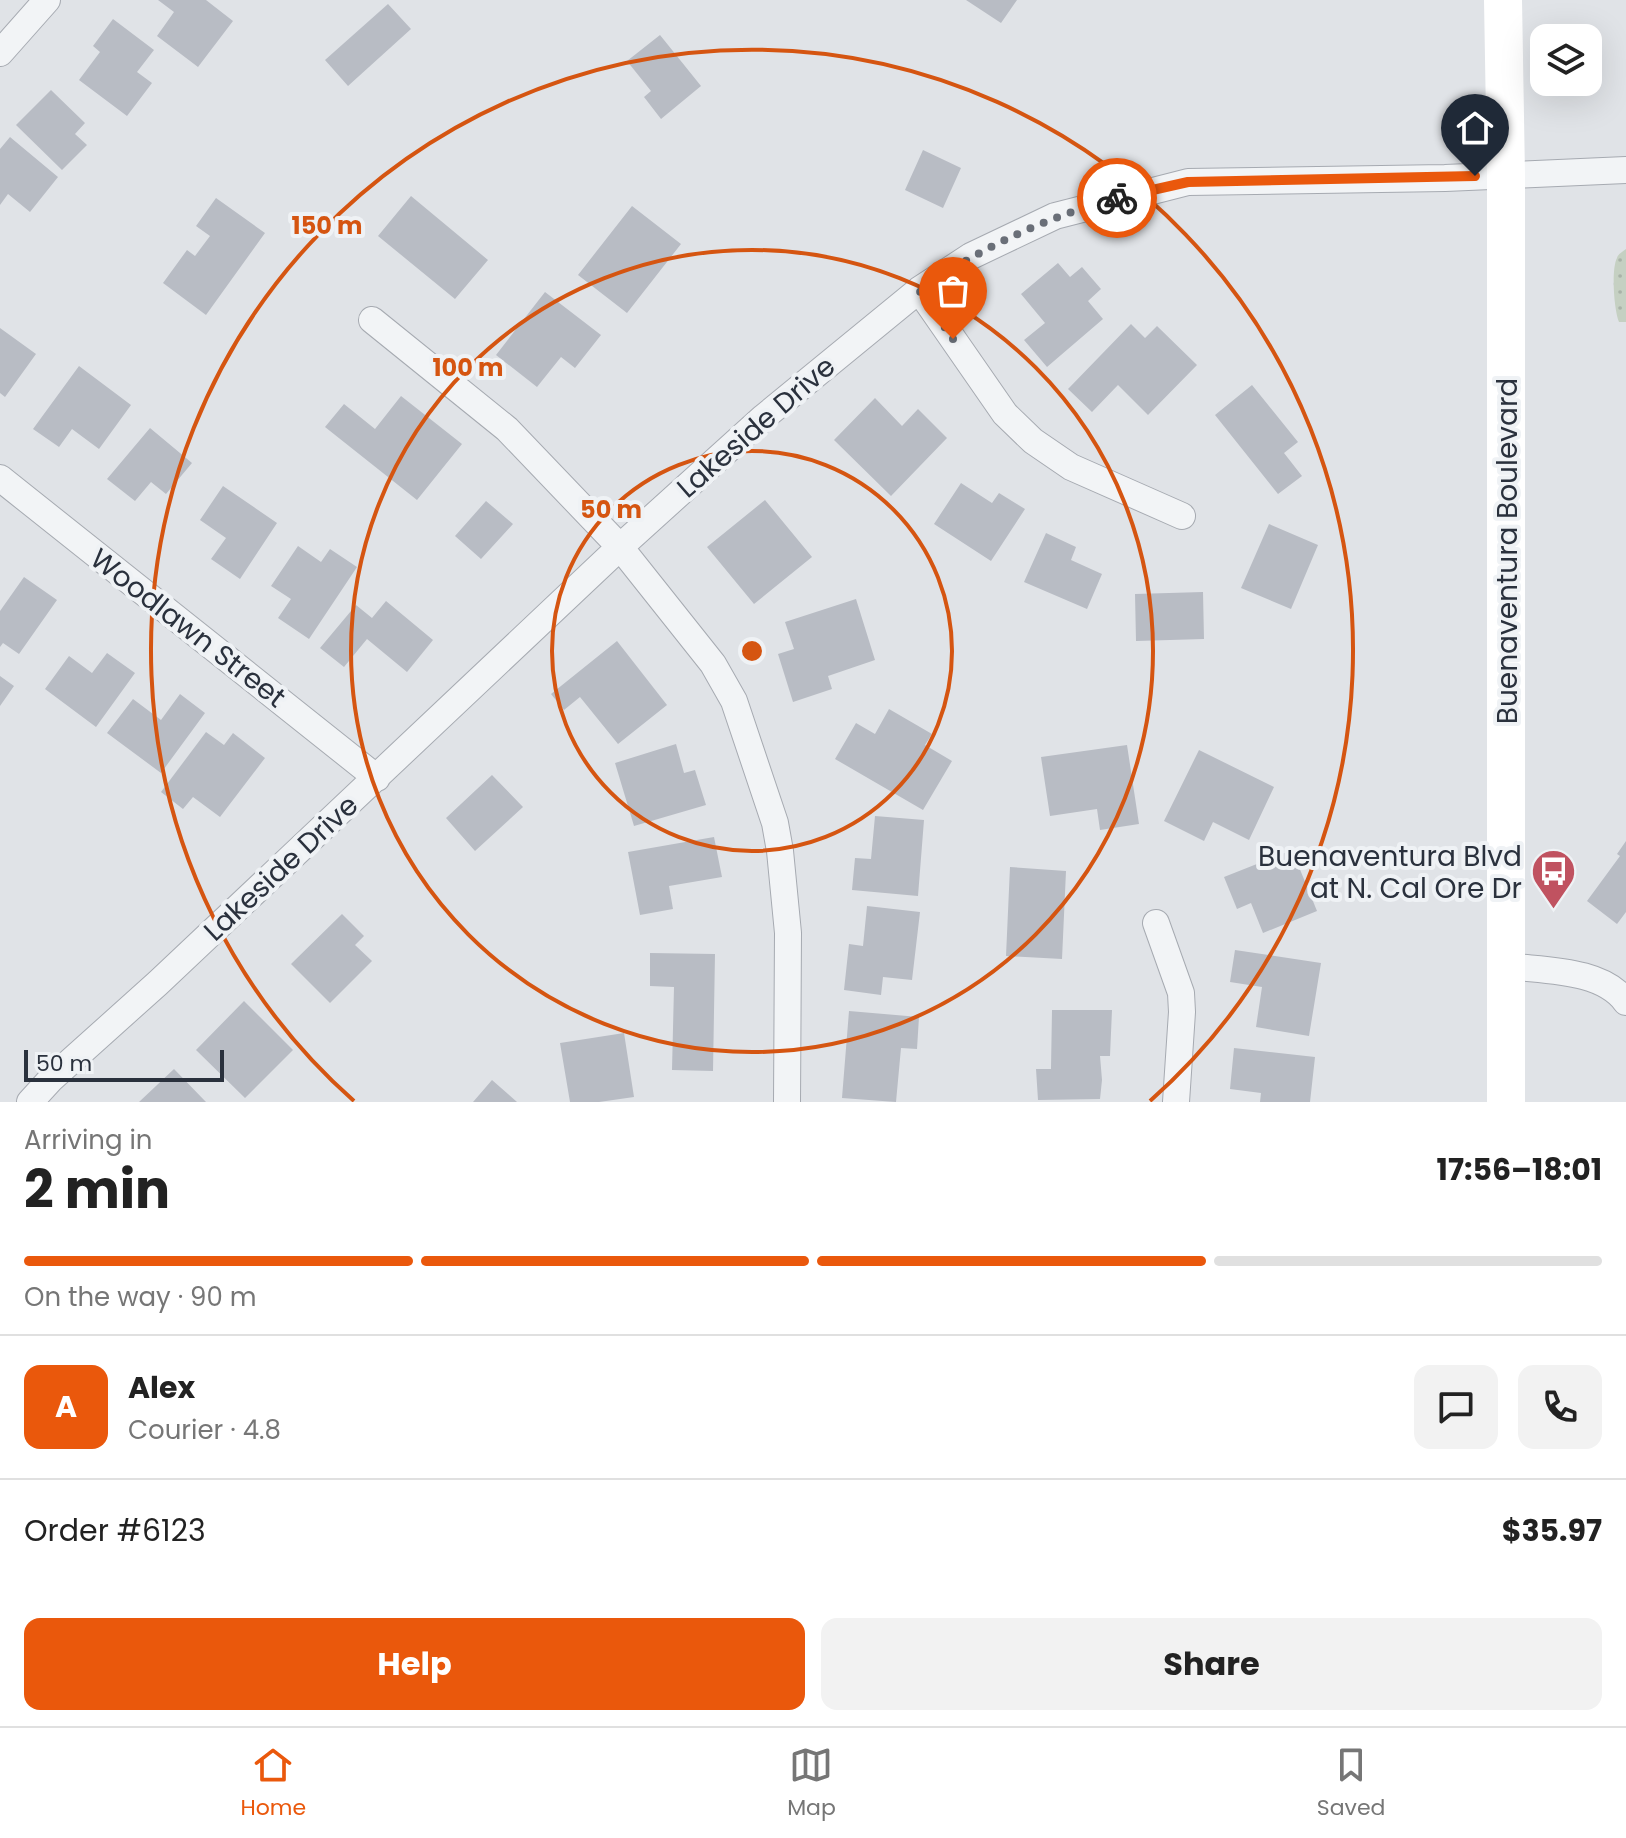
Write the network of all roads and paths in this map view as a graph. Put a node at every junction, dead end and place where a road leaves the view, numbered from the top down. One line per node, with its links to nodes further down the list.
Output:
1 (47, 0): 3 (street)
2 (1503, 0): 5 (main road, Buenaventura Boulevard)
3 (0, 53)
4 (1626, 170): 5 (street, Lakeside Drive)
5 (1506, 175): 6 (street, Lakeside Drive); 13 (main road, Buenaventura Boulevard)
6 (919, 290): 9 (street); 10 (street, Lakeside Drive)
7 (372, 320): 10 (street)
8 (0, 478): 11 (street, Woodlawn Street)
9 (1182, 516)
10 (620, 547): 11 (street, Lakeside Drive); 16 (street)
11 (377, 778): 15 (street, Lakeside Drive)
12 (1156, 923): 17 (street)
13 (1508, 966): 14 (street); 18 (main road, Buenaventura Boulevard)
14 (1626, 1002)
15 (30, 1102)
16 (787, 1102)
17 (1176, 1102)
18 (1506, 1102)

